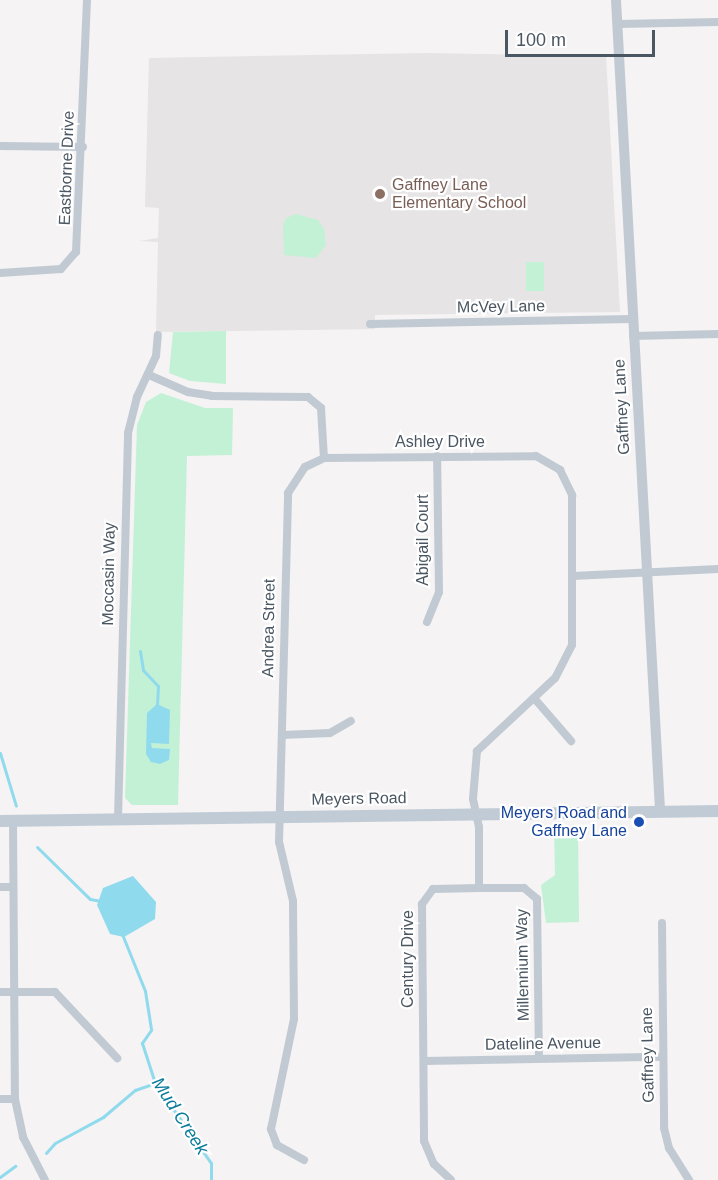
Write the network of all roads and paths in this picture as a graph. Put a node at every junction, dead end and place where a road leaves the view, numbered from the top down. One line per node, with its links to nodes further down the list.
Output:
1 (87, 0): 6 (street, Eastborne Drive)
2 (616, 0): 4 (street, Gaffney Lane)
3 (718, 22): 4 (street)
4 (618, 24): 8 (street, Gaffney Lane)
5 (0, 146): 6 (street)
6 (83, 147): 7 (street, Eastborne Drive)
7 (0, 273)
8 (632, 319): 9 (street, McVey Lane); 12 (street, Gaffney Lane)
9 (370, 324)
10 (718, 334): 12 (street)
11 (158, 335): 13 (street, Moccasin Way)
12 (633, 336): 17 (street, Gaffney Lane)
13 (149, 375): 15 (street); 28 (street, Moccasin Way)
14 (437, 456): 15 (street, Ashley Drive); 18 (street, Ashley Drive); 19 (street, Abigail Court)
15 (324, 458): 22 (street, Andrea Street)
16 (718, 569): 17 (street)
17 (646, 572): 18 (street); 24 (street, Gaffney Lane)
18 (573, 576): 20 (street)
19 (427, 622)
20 (534, 698): 23 (street); 26 (street)
21 (351, 721): 22 (street)
22 (282, 735): 27 (street, Andrea Street)
23 (571, 741)
24 (660, 811): 25 (main road, Meyers Road); 26 (main road, Meyers Road)
25 (718, 811)
26 (476, 815): 27 (main road, Meyers Road); 33 (street)
27 (280, 817): 28 (main road, Meyers Road); 43 (street, Andrea Street)
28 (118, 819): 30 (main road, Meyers Road)
29 (0, 821): 30 (main road, Meyers Road)
30 (13, 821): 32 (street)
31 (0, 887): 32 (street)
32 (13, 887): 36 (street)
33 (479, 888): 39 (street, Millennium Way); 40 (street, Century Drive)
34 (662, 923): 37 (street, Gaffney Lane)
35 (0, 992): 36 (street)
36 (14, 992): 38 (street); 42 (street)
37 (663, 1057): 39 (street, Dateline Avenue); 46 (street, Gaffney Lane)
38 (117, 1058)
39 (539, 1058): 40 (street, Dateline Avenue)
40 (424, 1060): 45 (street, Century Drive)
41 (0, 1099): 42 (street)
42 (15, 1099): 44 (street)
43 (304, 1160)
44 (45, 1180)
45 (451, 1180)
46 (689, 1180)

